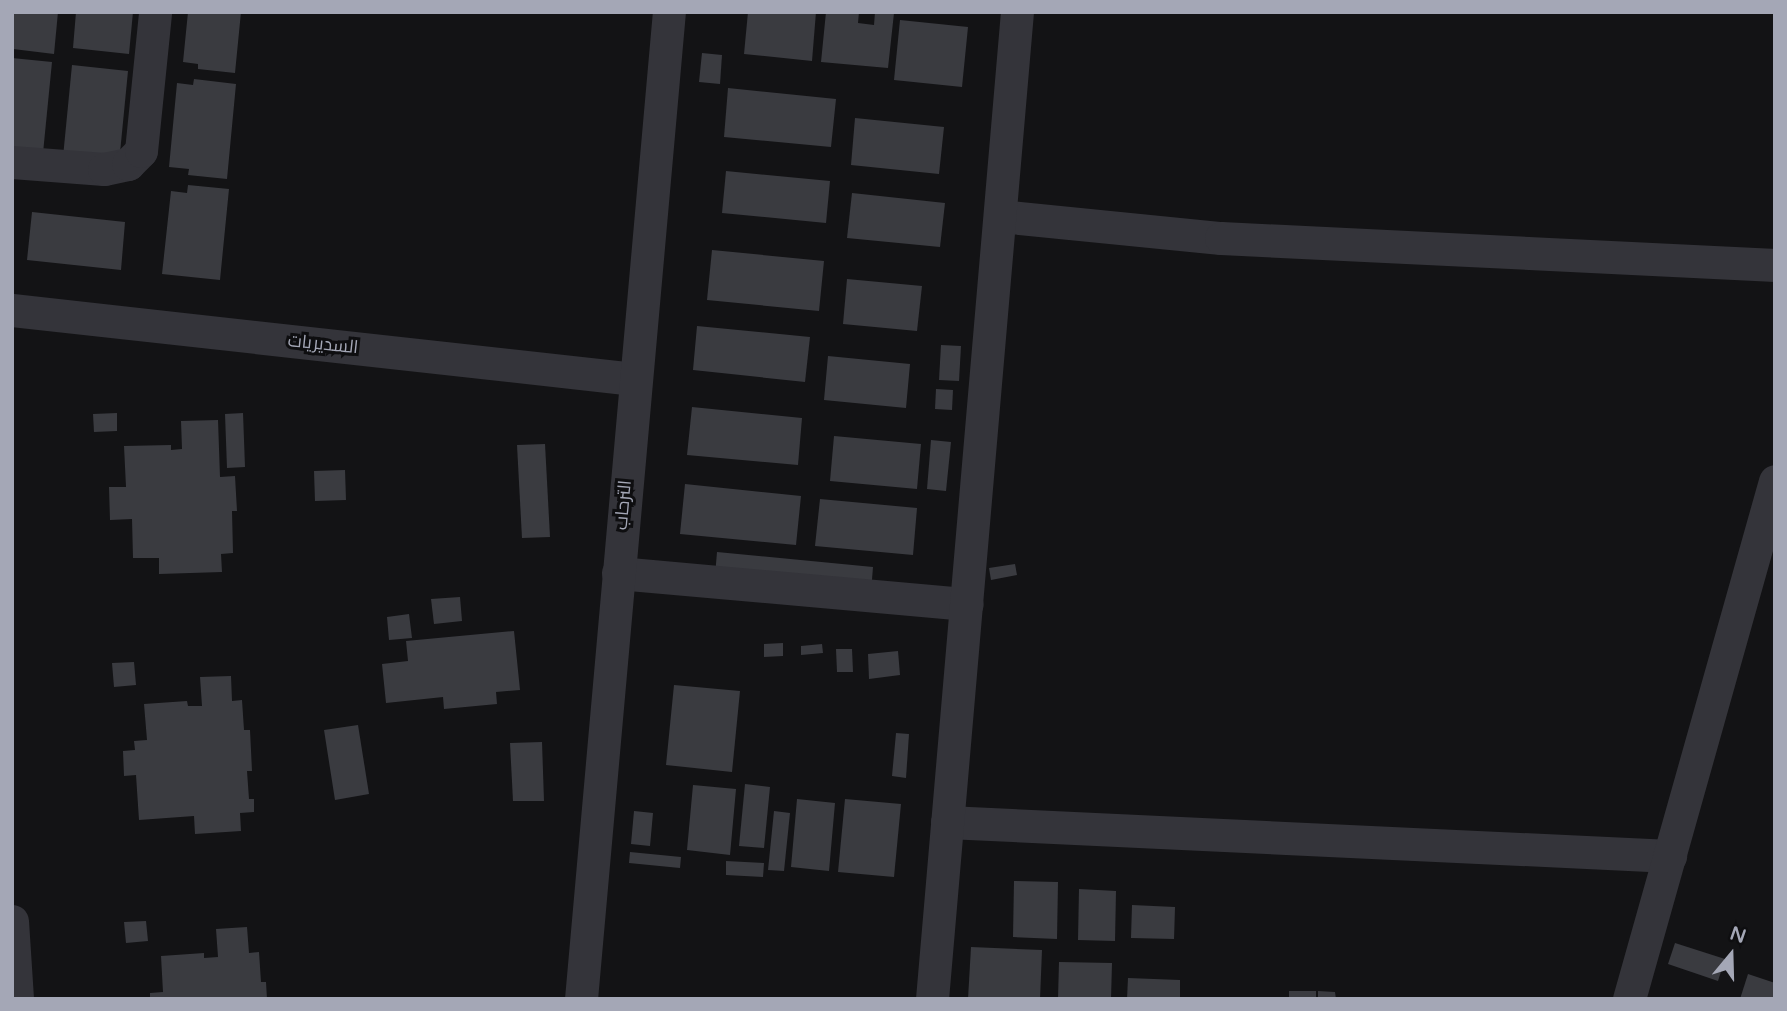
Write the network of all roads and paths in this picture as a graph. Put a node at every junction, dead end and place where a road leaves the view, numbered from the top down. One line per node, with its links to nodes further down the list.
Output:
1 (155, 12): 4 (street)
2 (669, 12): 8 (street, الترحاب)
3 (1017, 12): 5 (street)
4 (12, 162)
5 (1000, 216): 6 (street); 11 (street)
6 (1775, 265)
7 (12, 310): 8 (street, السديريات)
8 (634, 379): 10 (street, الترحاب)
9 (1775, 481): 13 (street)
10 (618, 573): 11 (street); 16 (street, الترحاب)
11 (967, 604): 12 (street)
12 (947, 822): 13 (street); 17 (street)
13 (1670, 856): 18 (street)
14 (12, 921): 15 (street)
15 (17, 999)
16 (581, 999)
17 (932, 999)
18 (1629, 999)

